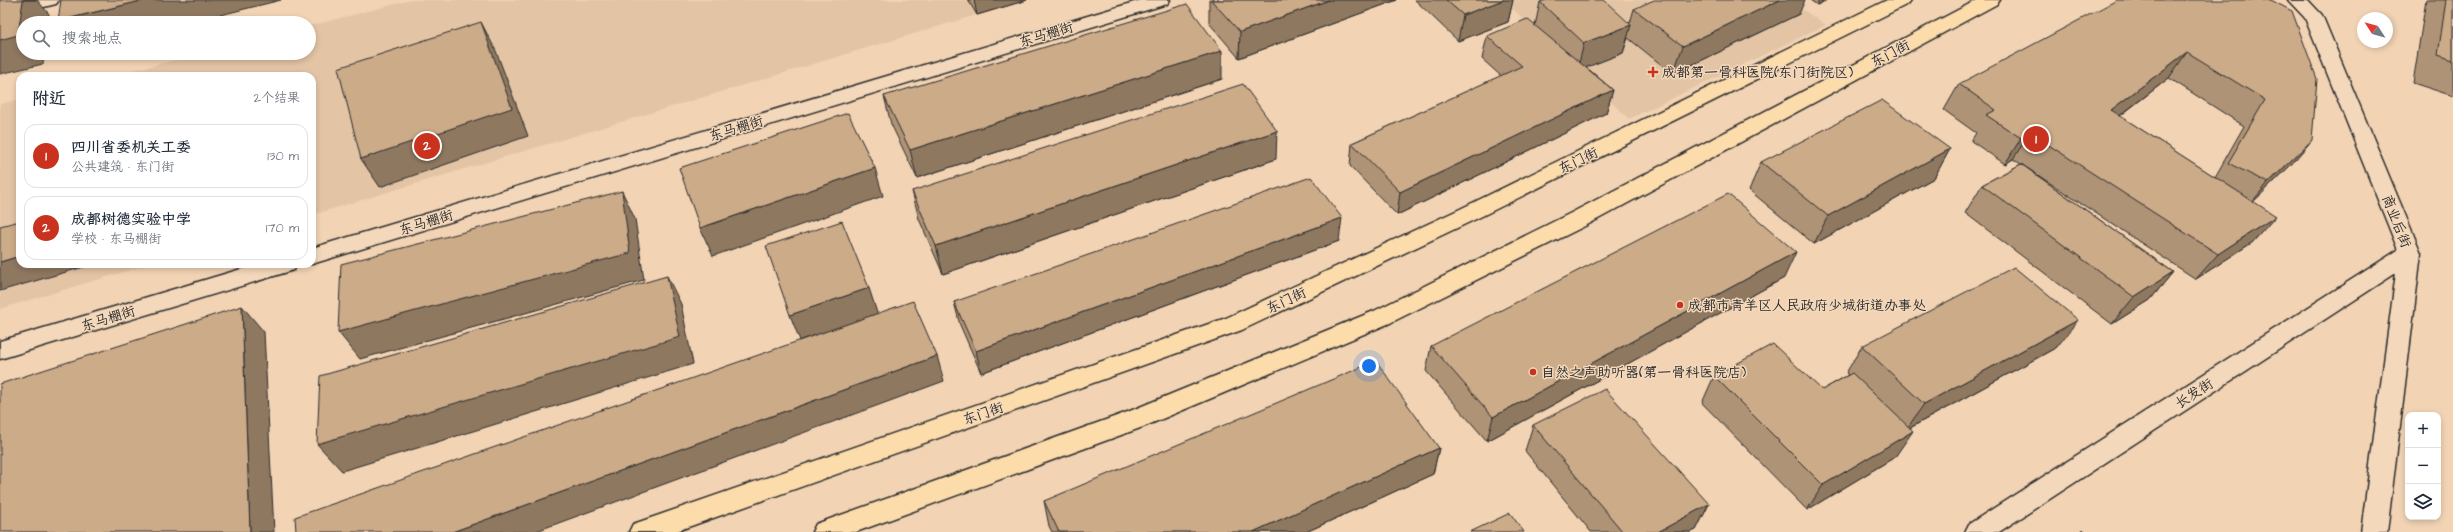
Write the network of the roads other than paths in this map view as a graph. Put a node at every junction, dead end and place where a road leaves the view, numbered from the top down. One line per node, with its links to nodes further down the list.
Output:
1 (50, 0): 6 (street)
2 (1160, 0): 8 (street, 东马棚街)
3 (1902, 0): 11 (main road, 东门街)
4 (1991, 0): 12 (main road, 东门街)
5 (2297, 0): 7 (street, 商业后街)
6 (0, 12)
7 (2410, 253): 13 (street, 长发街); 14 (street, 商业后街)
8 (316, 255)
9 (273, 268): 10 (street, 东马棚街)
10 (0, 350)
11 (642, 532)
12 (825, 532)
13 (1978, 532)
14 (2374, 532)

